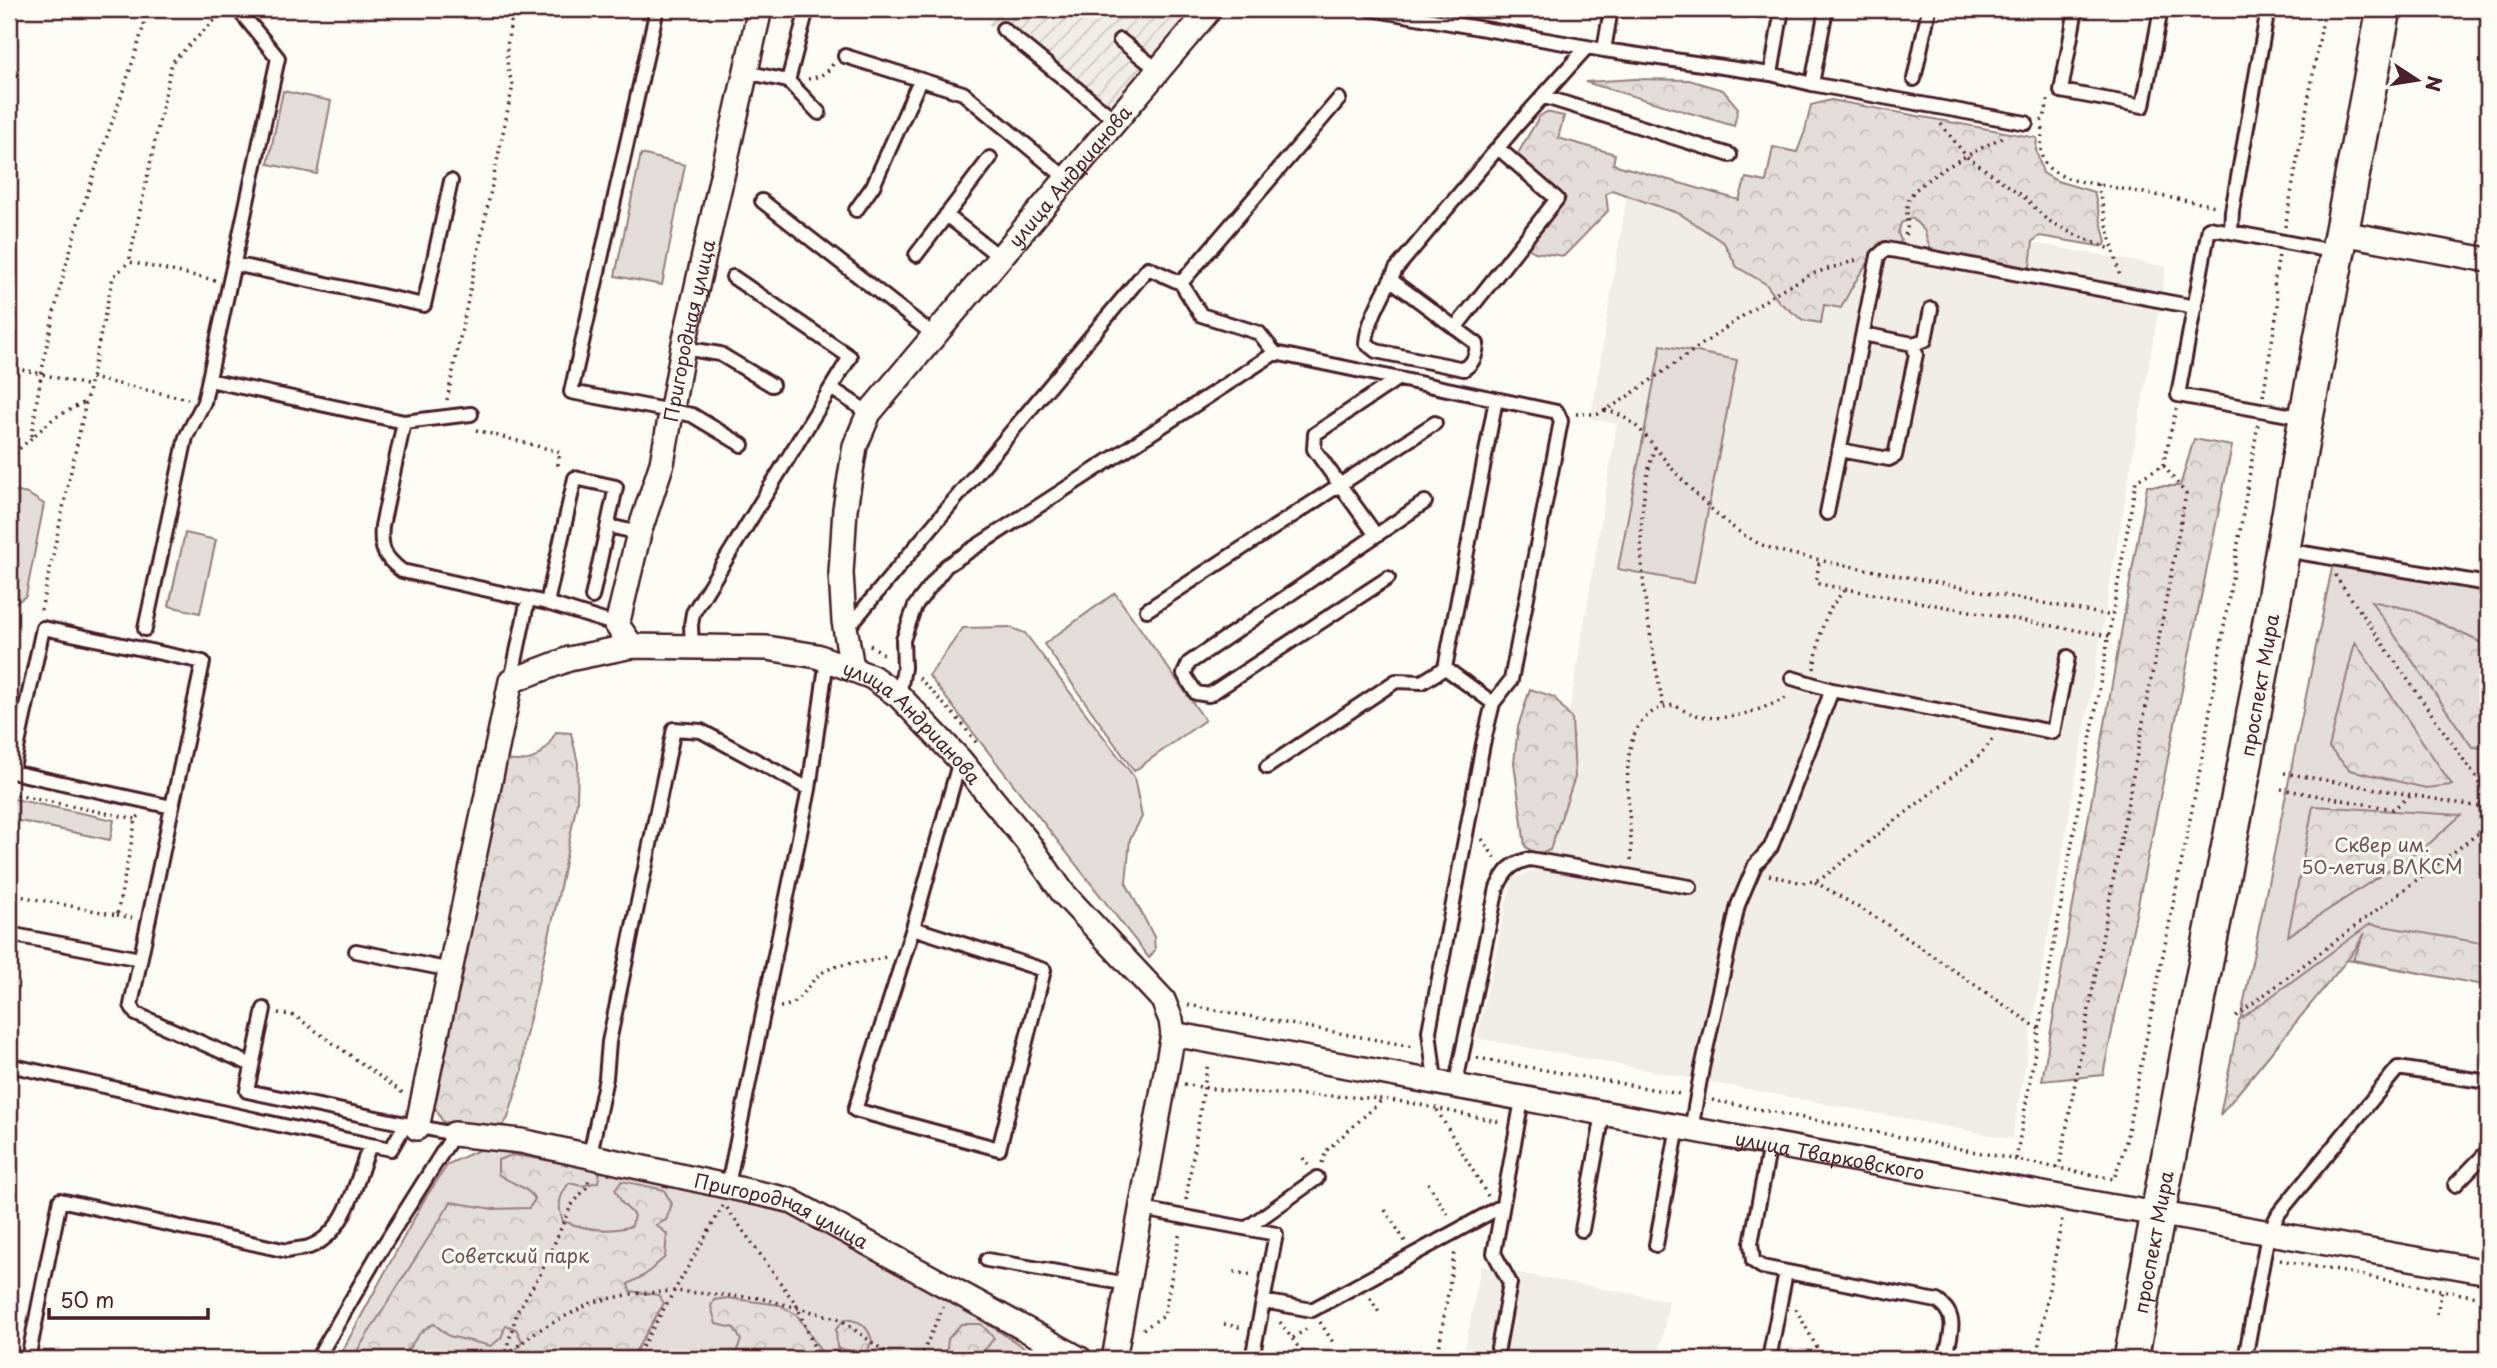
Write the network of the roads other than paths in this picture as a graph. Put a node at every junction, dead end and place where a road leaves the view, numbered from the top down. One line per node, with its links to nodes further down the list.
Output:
1 (243, 9): 45 (lane)
2 (657, 9): 62 (lane)
3 (760, 9): 21 (street, Пригородная улица)
4 (807, 9): 25 (lane)
5 (1370, 9): 17 (lane)
6 (1611, 9): 18 (lane)
7 (1782, 9): 22 (lane)
8 (1826, 9): 26 (lane)
9 (1929, 9): 23 (lane)
10 (2076, 9): 11 (lane)
11 (2161, 9)
12 (2268, 9): 40 (lane)
13 (2385, 9): 41 (main road, проспект Мира)
14 (1204, 11): 20 (street, улица Андрианова)
15 (1003, 29): 30 (lane)
16 (1120, 40): 20 (lane)
17 (1587, 47): 18 (lane); 27 (lane)
18 (1604, 50): 22 (lane)
19 (845, 56): 24 (lane)
20 (1158, 70): 30 (street, улица Андрианова)
21 (745, 72): 25 (lane); 55 (street, Пригородная улица)
22 (1771, 74): 26 (lane)
23 (1914, 79)
24 (920, 80): 35 (lane); 38 (lane)
25 (788, 82): 29 (lane)
26 (1812, 84): 31 (lane)
27 (1542, 96): 32 (lane); 33 (lane)
28 (1339, 99): 48 (lane)
29 (819, 113)
30 (1115, 120): 35 (street, улица Андрианова)
31 (2026, 123)
32 (1498, 148): 47 (lane); 51 (lane)
33 (1730, 155)
34 (990, 158): 39 (lane)
35 (1066, 178): 43 (street, улица Андрианова)
36 (451, 181): 45 (lane)
37 (762, 201): 53 (lane)
38 (856, 210)
39 (946, 215): 42 (lane); 43 (lane)
40 (2231, 232): 41 (lane); 49 (lane)
41 (2340, 242): 44 (street); 65 (main road, проспект Мира)
42 (916, 255)
43 (1000, 257): 53 (street, улица Андрианова)
44 (2488, 260)
45 (234, 264): 58 (lane)
46 (733, 277): 60 (lane)
47 (1391, 280): 51 (lane); 51 (lane)
48 (1181, 283): 56 (lane); 85 (lane)
49 (2195, 307): 52 (lane); 65 (lane)
50 (1931, 310): 54 (lane)
51 (1455, 328)
52 (1863, 334): 54 (lane); 69 (lane)
53 (934, 335): 63 (street, улица Андрианова)
54 (1913, 344): 69 (lane)
55 (683, 348): 59 (lane); 62 (street, Пригородная улица)
56 (1275, 353): 57 (lane); 95 (lane)
57 (1397, 379): 61 (lane); 70 (lane)
58 (209, 380): 66 (lane); 84 (lane)
59 (772, 385)
60 (831, 388): 63 (lane); 87 (lane)
61 (1496, 399): 91 (lane); 96 (lane)
62 (670, 411): 68 (lane); 74 (street, Пригородная улица)
63 (869, 413): 85 (street, улица Андрианова)
64 (471, 414): 66 (lane)
65 (2306, 418): 76 (main road, проспект Мира)
66 (404, 422): 80 (lane)
67 (1435, 423): 70 (lane)
68 (742, 445)
69 (1839, 450): 72 (lane)
70 (1339, 484): 75 (lane); 82 (lane)
71 (1425, 502): 75 (lane)
72 (1827, 513)
73 (609, 526): 74 (lane); 79 (lane); 81 (lane)
74 (639, 533): 83 (street, Пригородная улица)
75 (1376, 535): 77 (lane)
76 (2283, 550): 78 (lane); 127 (main road, проспект Мира)
77 (1388, 578)
78 (2488, 584)
79 (592, 597)
80 (528, 599): 81 (lane); 93 (lane)
81 (547, 603): 83 (lane)
82 (1147, 610)
83 (617, 625): 86 (street)
84 (145, 629)
85 (846, 631): 90 (street, улица Андрианова)
86 (632, 646): 87 (street); 93 (street)
87 (692, 648): 89 (street)
88 (2068, 657): 94 (lane)
89 (828, 659): 90 (street); 99 (lane)
90 (852, 668): 95 (street, улица Андрианова)
91 (1446, 668): 96 (lane); 98 (lane)
92 (1792, 678): 94 (lane)
93 (511, 681): 106 (street)
94 (1832, 690): 116 (lane)
95 (899, 696): 97 (street, улица Андрианова)
96 (1493, 703): 112 (lane)
97 (960, 760): 102 (lane); 108 (street, улица Андрианова)
98 (1267, 767)
99 (809, 789): 121 (lane); 123 (lane)
100 (172, 807): 100 (lane); 105 (lane)
101 (1689, 887): 112 (lane)
102 (913, 929): 102 (lane)
103 (9, 934): 105 (lane)
104 (356, 951): 106 (lane)
105 (141, 960): 110 (lane)
106 (451, 970): 115 (street)
107 (264, 1009): 110 (lane)
108 (1173, 1034): 112 (street, улица Тварковского); 126 (street, улица Андрианова)
109 (9, 1065): 119 (lane)
110 (252, 1065): 115 (lane)
111 (2488, 1082): 130 (lane)
112 (1447, 1086): 113 (street, улица Тварковского)
113 (1522, 1100): 114 (street, улица Тварковского); 125 (lane)
114 (1604, 1114): 116 (street, улица Тварковского); 129 (lane)
115 (415, 1120): 117 (lane); 119 (lane)
116 (1684, 1129): 118 (street, улица Тварковского); 131 (lane)
117 (454, 1134): 121 (street, Пригородная улица); 139 (lane)
118 (1770, 1144): 127 (street, улица Тварковского); 133 (lane)
119 (370, 1145): 138 (lane)
120 (2488, 1151): 124 (lane)
121 (590, 1155): 123 (street, Пригородная улица)
122 (1317, 1178): 128 (lane)
123 (728, 1185): 140 (street, Пригородная улица)
124 (2455, 1185)
125 (1499, 1207): 136 (lane); 137 (lane)
126 (1142, 1209): 128 (lane); 135 (street, улица Андрианова)
127 (2157, 1214): 130 (street, улица Тварковского); 145 (main road, проспект Мира)
128 (1247, 1228): 136 (lane)
129 (1582, 1230)
130 (2268, 1234): 134 (street, улица Тварковского); 146 (lane)
131 (1656, 1245)
132 (987, 1260): 135 (lane)
133 (1786, 1272): 143 (lane); 144 (lane)
134 (2488, 1272)
135 (1128, 1284): 141 (street, улица Андрианова)
136 (1263, 1301): 142 (lane)
137 (1498, 1348)
138 (28, 1359)
139 (317, 1359)
140 (1080, 1359)
141 (1114, 1359)
142 (1252, 1359)
143 (1769, 1359)
144 (1945, 1359)
145 (2131, 1359)
146 (2247, 1359)

